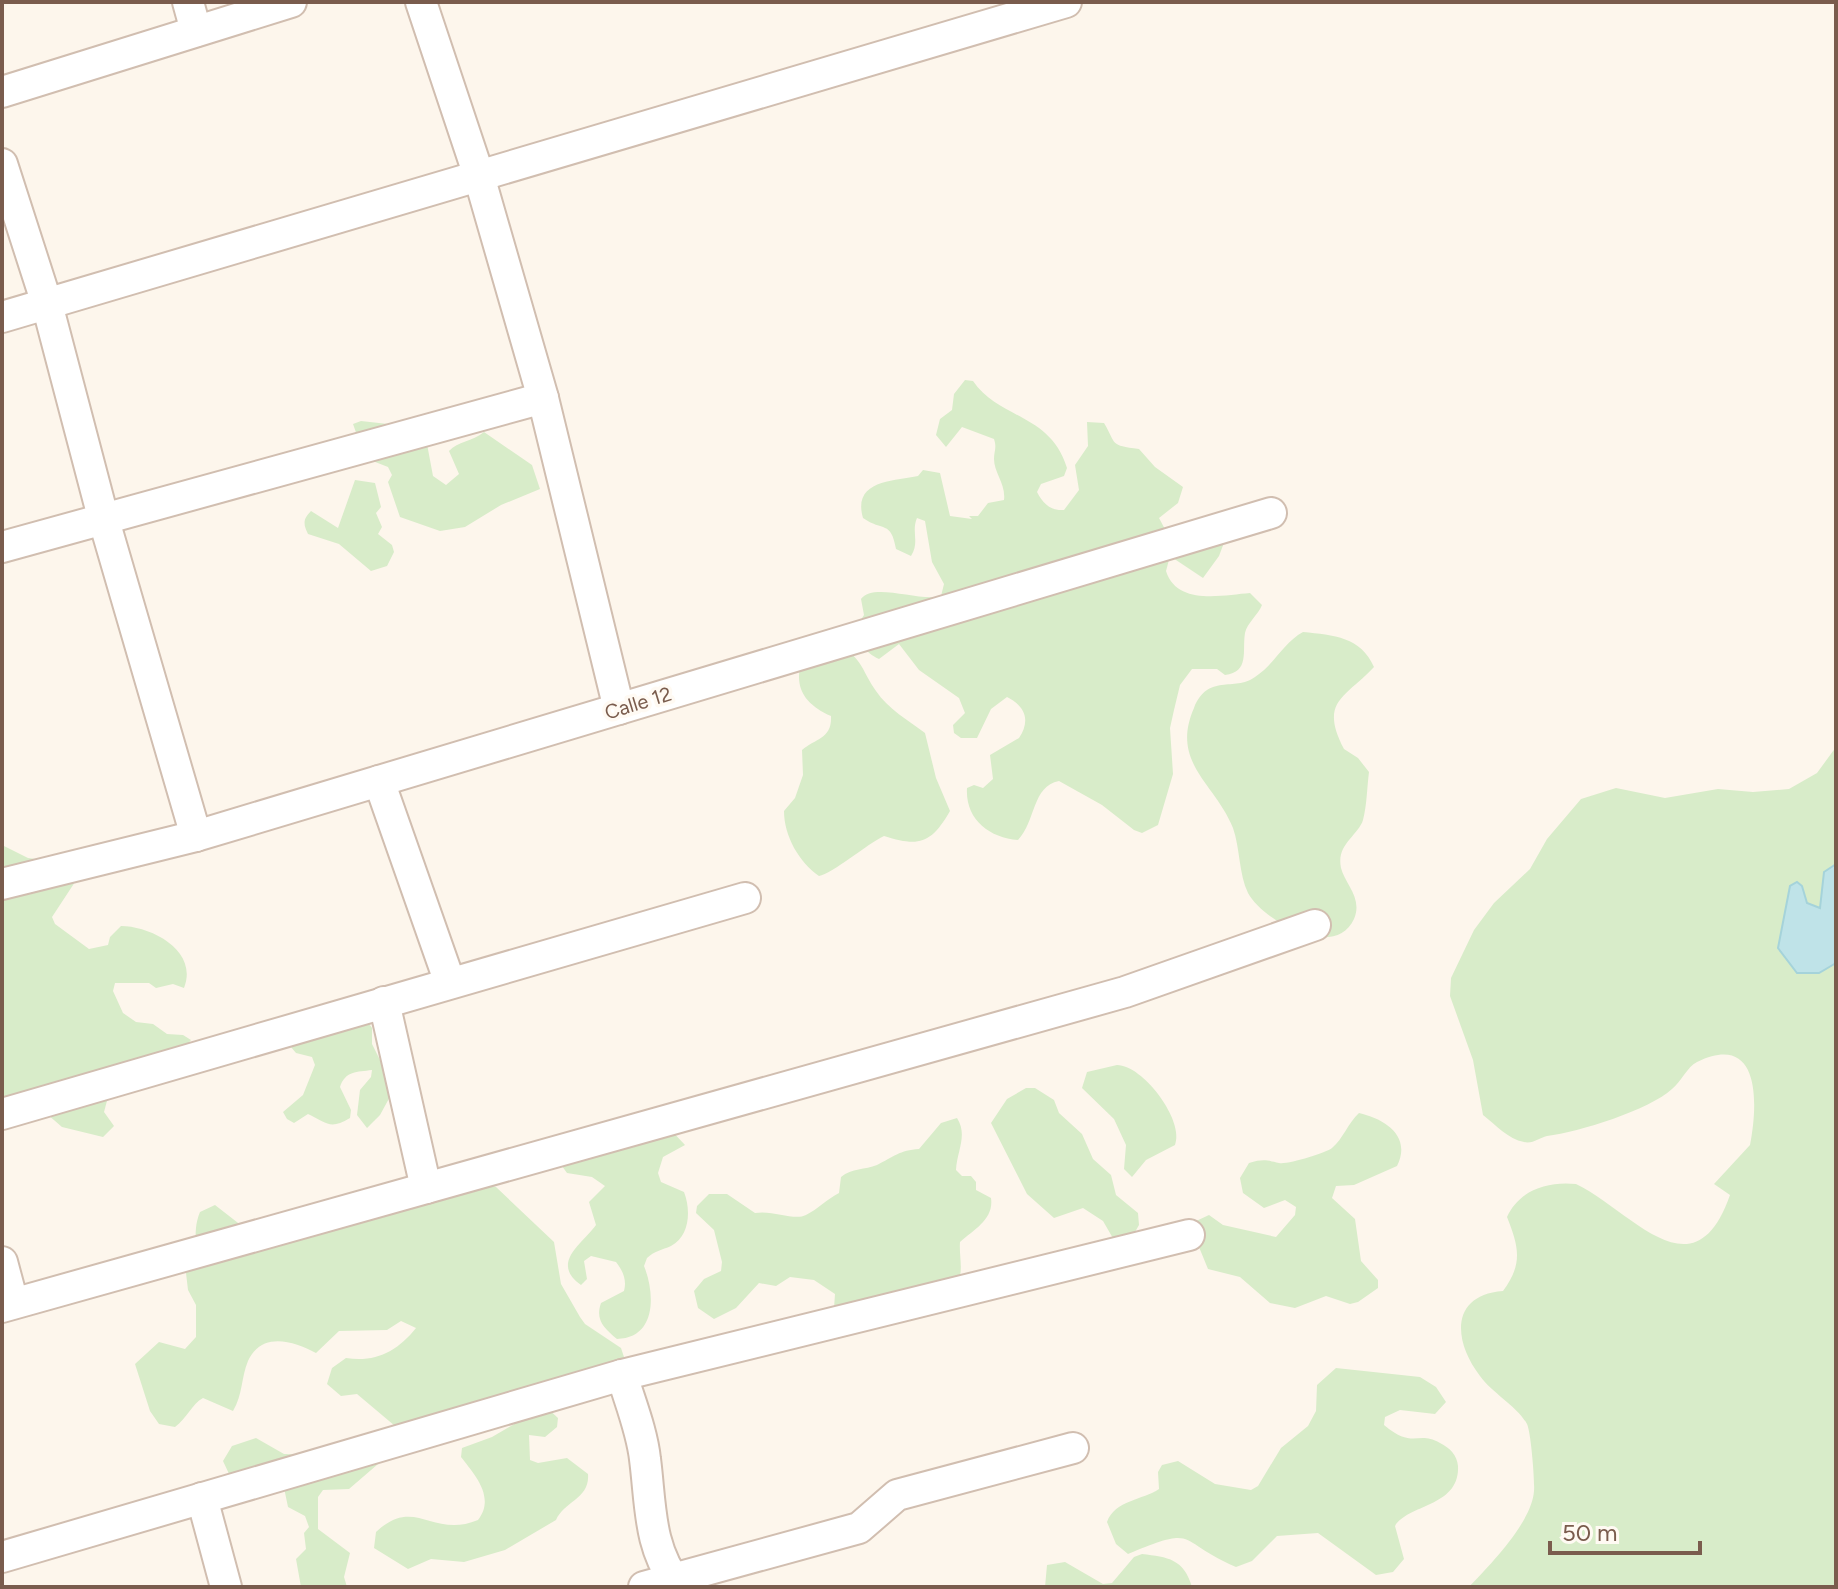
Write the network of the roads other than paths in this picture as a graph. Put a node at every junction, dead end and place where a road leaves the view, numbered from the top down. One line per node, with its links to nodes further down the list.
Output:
1 (188, 2): 5 (street)
2 (291, 2): 5 (street)
3 (421, 2): 8 (street)
4 (1051, 4): 8 (street)
5 (196, 31): 6 (street)
6 (2, 92)
7 (2, 164): 9 (street)
8 (479, 176): 9 (street); 11 (street)
9 (47, 304): 10 (street); 13 (street)
10 (2, 317)
11 (543, 398): 13 (street); 15 (street)
12 (1271, 513): 15 (street, Calle 12)
13 (103, 517): 14 (street); 17 (street)
14 (2, 547)
15 (619, 709): 16 (street, Calle 12)
16 (379, 781): 17 (street, Calle 12); 21 (street)
17 (196, 836): 18 (street, Calle 12)
18 (2, 884)
19 (745, 898): 21 (street)
20 (1315, 925): 24 (street)
21 (450, 983): 22 (street)
22 (384, 1002): 23 (street); 24 (street)
23 (2, 1114)
24 (426, 1188): 27 (street)
25 (1189, 1235): 28 (street)
26 (2, 1262): 27 (street)
27 (8, 1305)
28 (622, 1375): 30 (street); 32 (street)
29 (1073, 1448): 32 (street)
30 (202, 1498): 31 (street); 33 (street)
31 (2, 1557)
32 (676, 1583): 34 (street)
33 (226, 1587)
34 (644, 1587)

